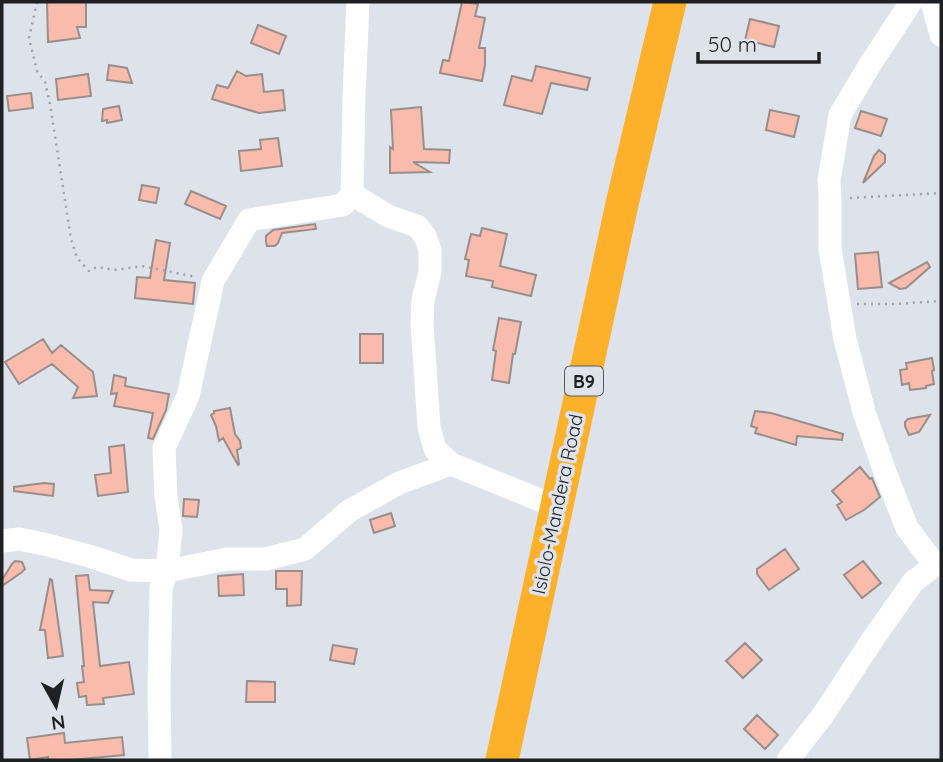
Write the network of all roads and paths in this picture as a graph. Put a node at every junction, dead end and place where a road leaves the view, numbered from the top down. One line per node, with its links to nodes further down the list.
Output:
1 (37, 2): 10 (path)
2 (358, 2): 8 (street)
3 (670, 2): 14 (highway, Isiolo-Mandera Road / B9)
4 (911, 2): 9 (street)
5 (932, 2): 6 (street)
6 (941, 35)
7 (941, 192): 9 (path)
8 (352, 194): 10 (street); 13 (street)
9 (830, 199): 12 (street)
10 (213, 281): 17 (street)
11 (941, 301): 12 (path)
12 (839, 304): 16 (street)
13 (451, 464): 14 (street); 17 (street)
14 (557, 507): 19 (highway, Isiolo-Mandera Road / B9)
15 (2, 541): 17 (street)
16 (938, 564): 20 (street)
17 (167, 571): 18 (street)
18 (160, 760)
19 (502, 760)
20 (788, 760)

